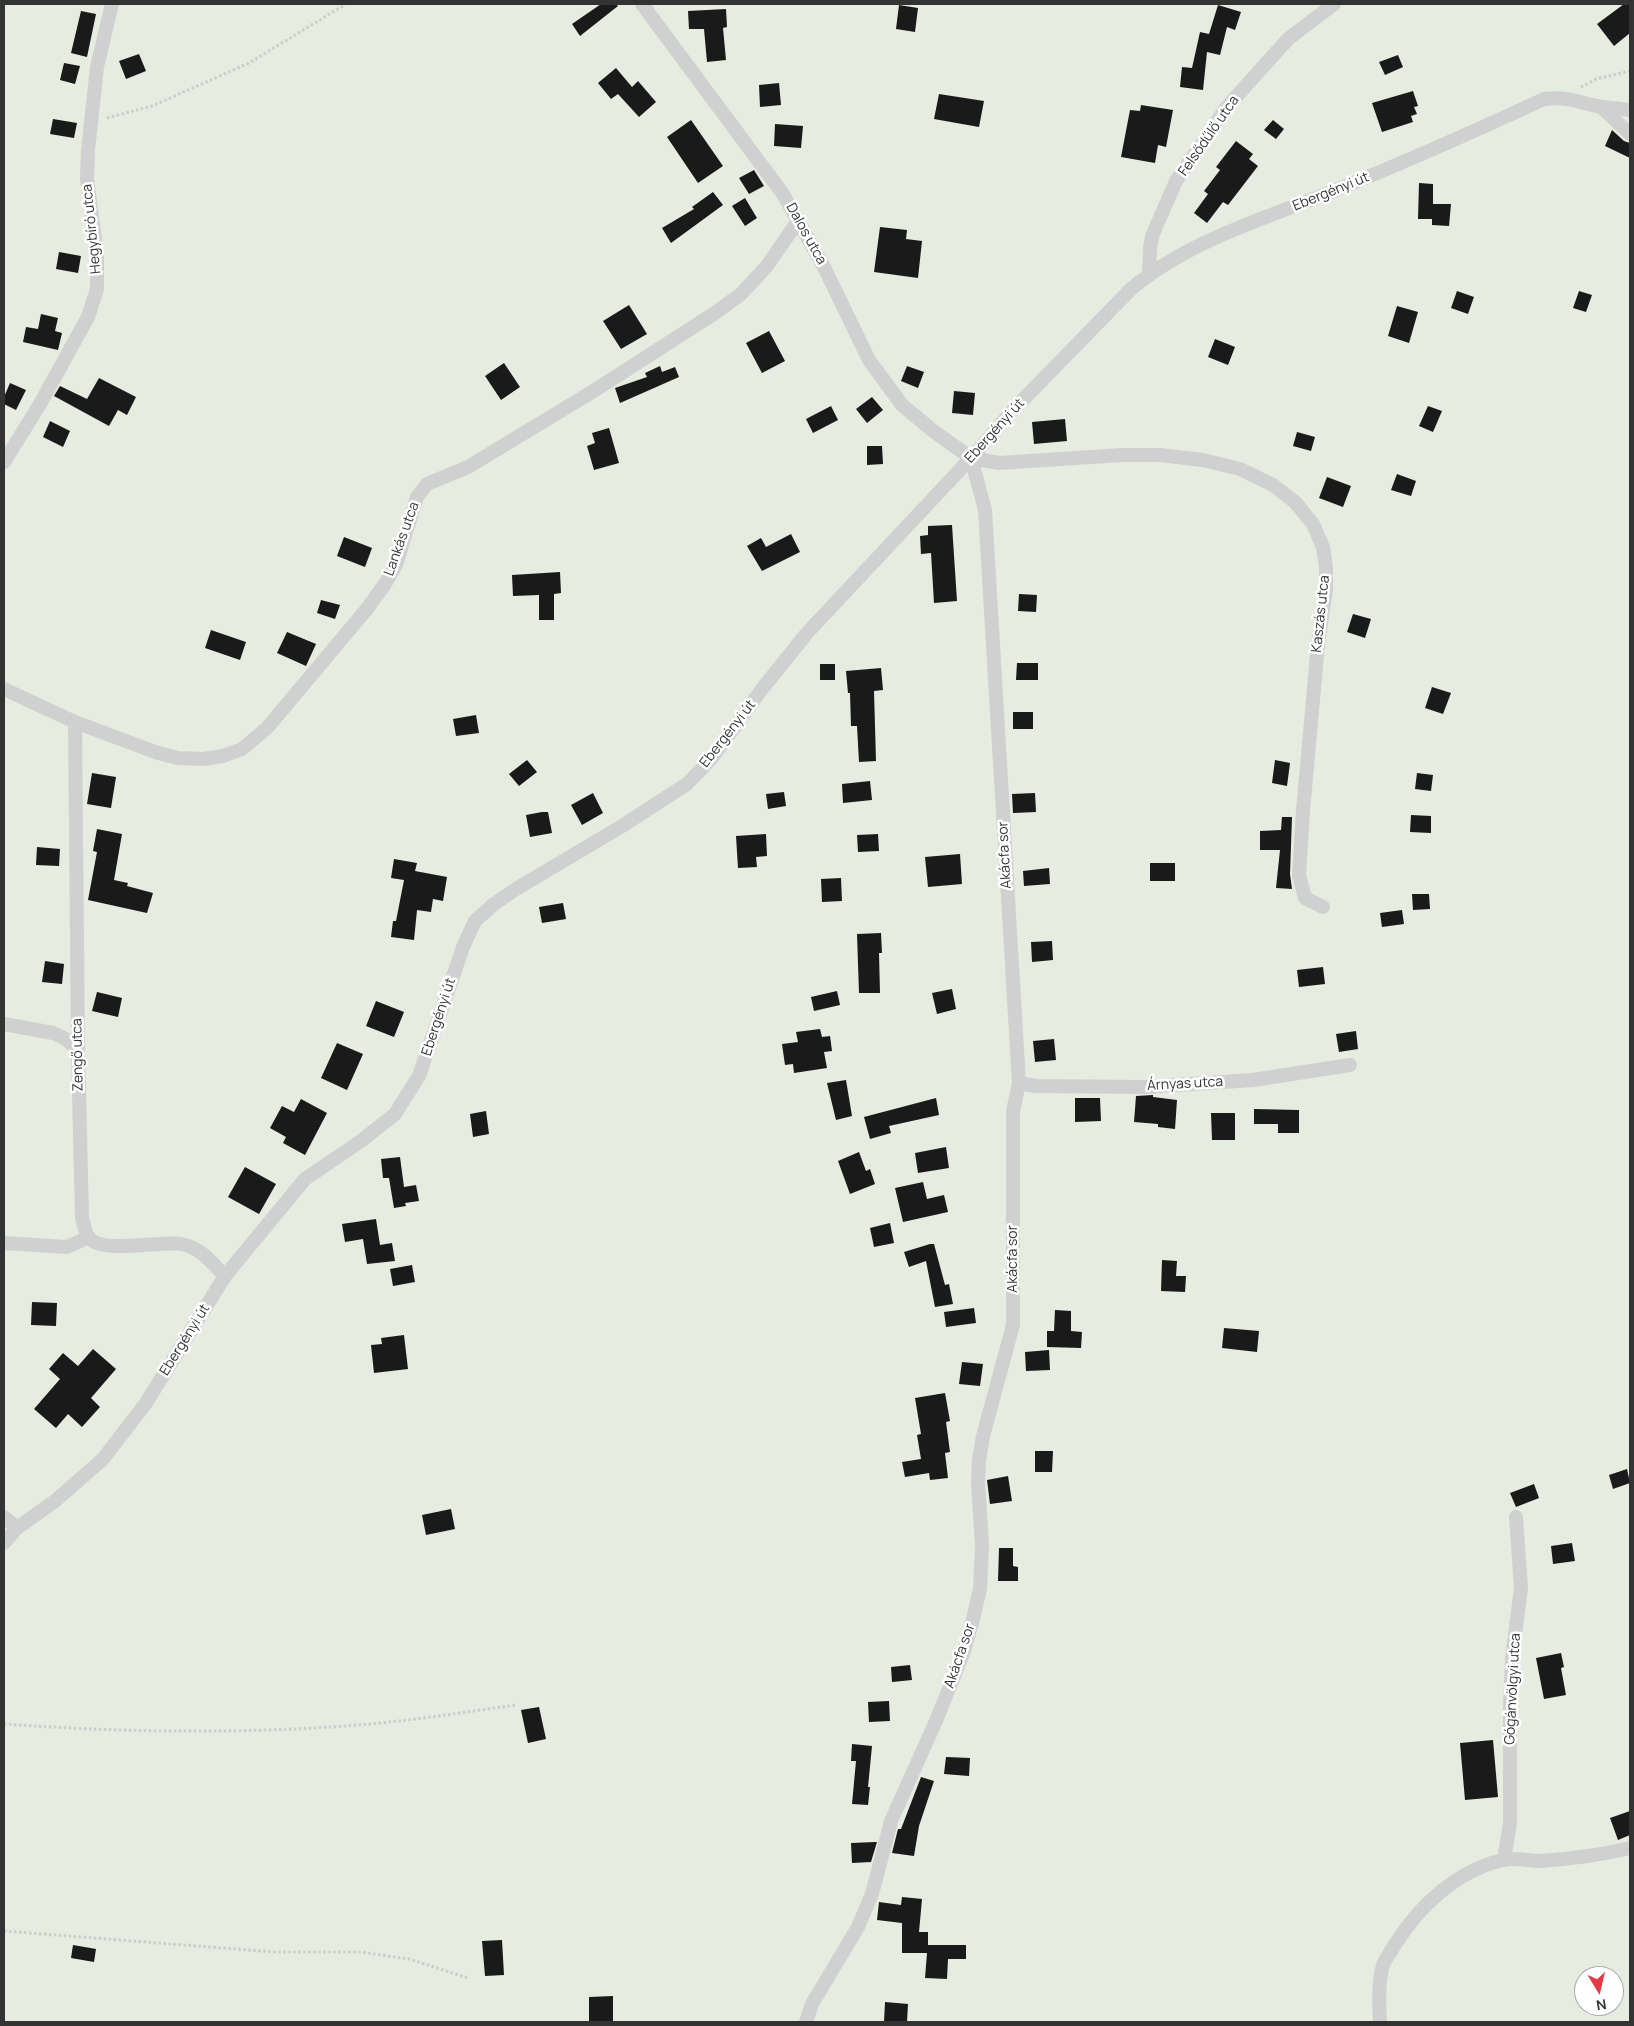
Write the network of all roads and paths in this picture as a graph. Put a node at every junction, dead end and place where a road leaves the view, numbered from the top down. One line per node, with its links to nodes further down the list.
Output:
1 (112, 4): 9 (street, Hegybíró utca)
2 (346, 4): 9 (path)
3 (642, 4): 11 (street, Dalos utca)
4 (1334, 4): 12 (street, Felsődűlő utca)
5 (1630, 71): 6 (path)
6 (1558, 97): 7 (street, Ebergényi út); 12 (street, Ebergényi út)
7 (1601, 106): 8 (street, Ebergényi út); 10 (street)
8 (1630, 110)
9 (91, 119): 14 (street, Hegybíró utca)
10 (1630, 134)
11 (798, 221): 13 (street, Dalos utca); 16 (street, Lankás utca)
12 (1149, 274): 13 (street, Ebergényi út)
13 (971, 458): 17 (street, Kaszás utca); 21 (street, Akácfa sor); 24 (street, Ebergényi út)
14 (4, 462)
15 (4, 689): 16 (street, Lankás utca)
16 (75, 722): 19 (street, Zengő utca)
17 (1323, 907)
18 (4, 1024): 19 (street)
19 (78, 1050): 22 (street, Zengő utca)
20 (1350, 1065): 21 (street, Árnyas utca)
21 (1019, 1083): 35 (street, Akácfa sor)
22 (89, 1237): 23 (street); 24 (street)
23 (4, 1243)
24 (225, 1276): 27 (street, Ebergényi út)
25 (4, 1517): 27 (street)
26 (1516, 1517): 32 (street, Gógánvölgyi utca)
27 (17, 1528): 28 (street, Ebergényi út)
28 (4, 1543)
29 (516, 1705): 30 (path)
30 (4, 1724)
31 (1630, 1848): 32 (street)
32 (1504, 1860): 36 (street)
33 (4, 1931): 34 (path)
34 (468, 1978)
35 (806, 2022)
36 (1380, 2022)

